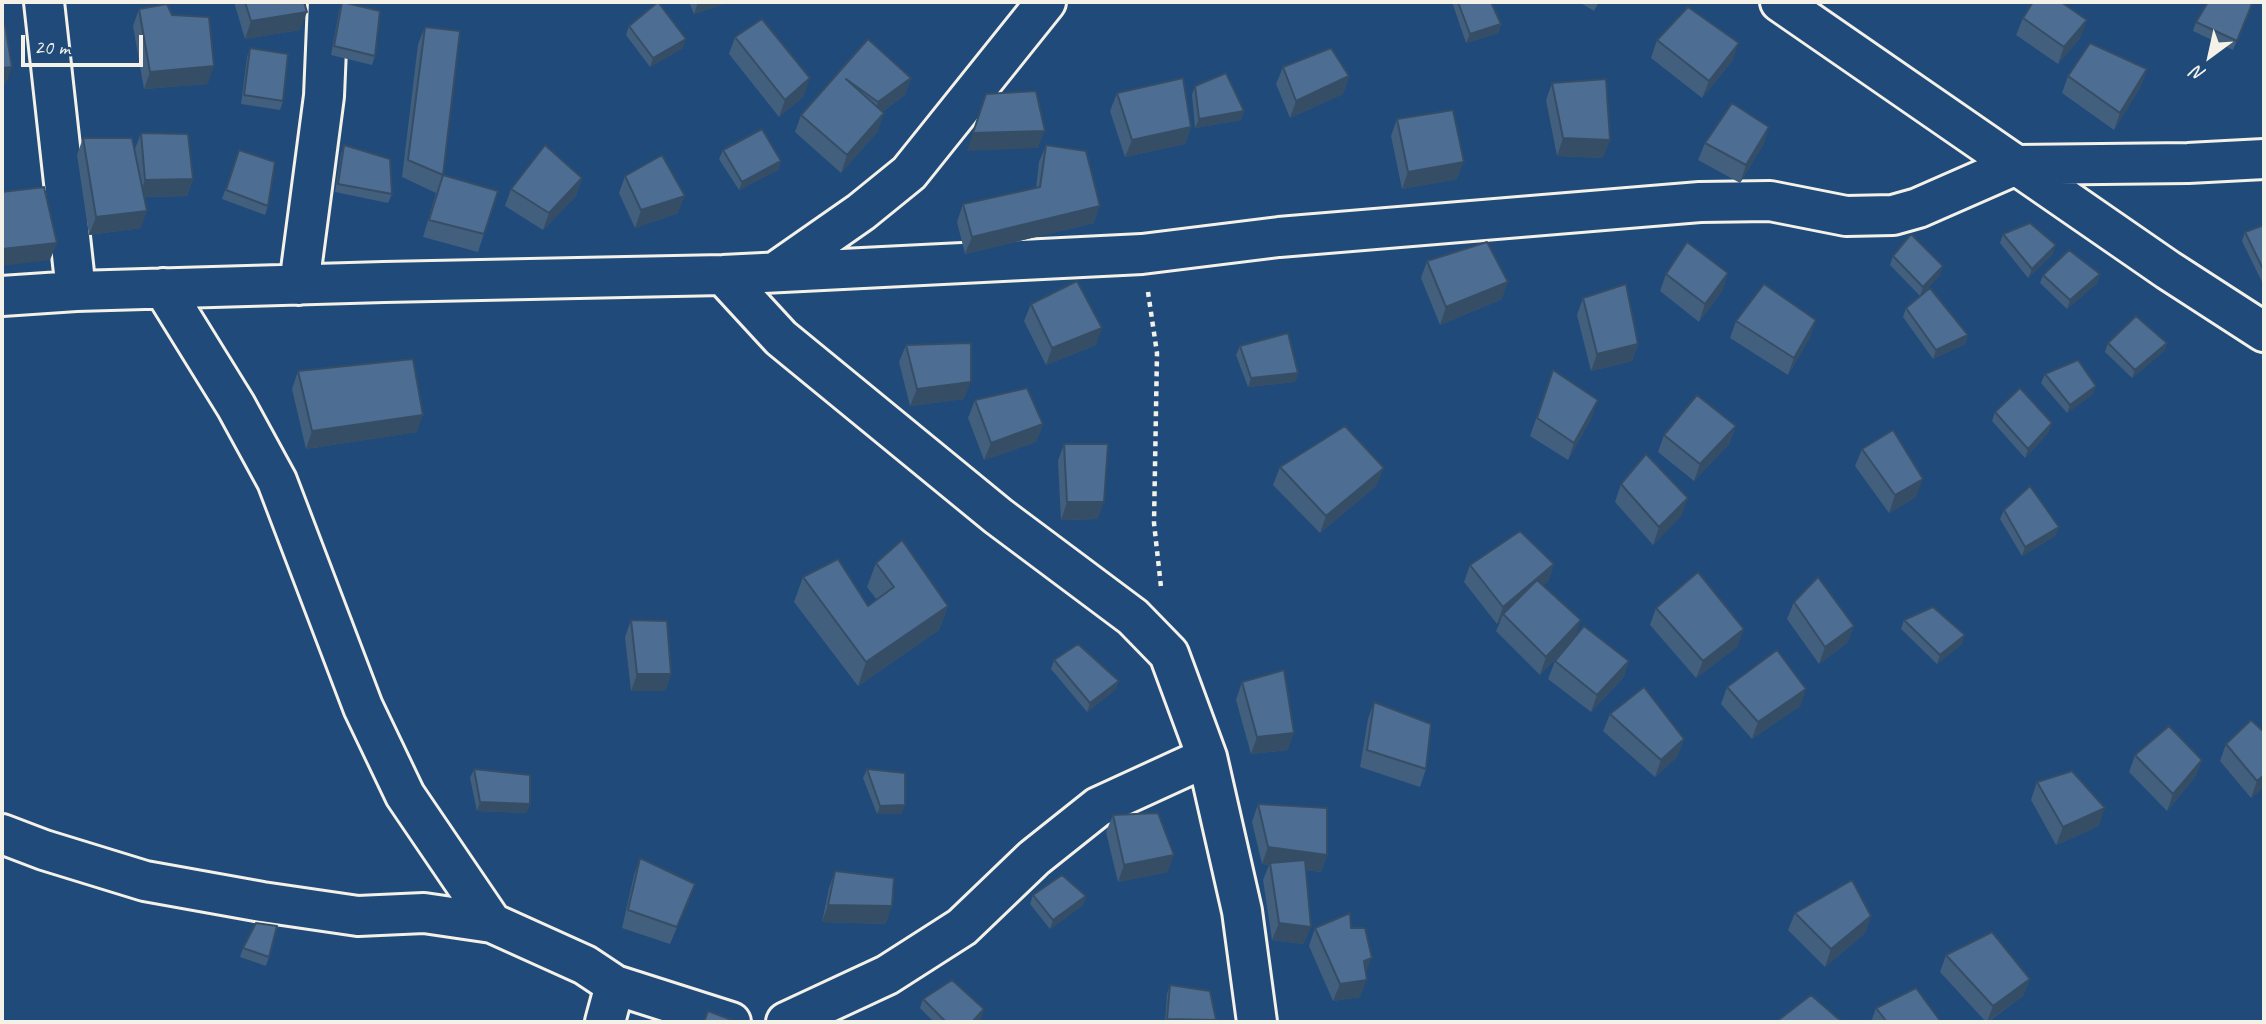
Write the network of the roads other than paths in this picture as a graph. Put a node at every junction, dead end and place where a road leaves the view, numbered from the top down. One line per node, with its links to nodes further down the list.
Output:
1 (44, 2): 11 (street)
2 (328, 2): 9 (street)
3 (1046, 2): 7 (street)
4 (1780, 2): 6 (street)
5 (2264, 159): 6 (street)
6 (2017, 165): 7 (street); 13 (street)
7 (775, 272): 8 (street)
8 (723, 275): 9 (street); 14 (street)
9 (299, 285): 10 (street)
10 (163, 288): 11 (street); 16 (street)
11 (76, 291): 12 (street)
12 (2, 296)
13 (2264, 332)
14 (1207, 757): 20 (street); 21 (street)
15 (2, 834): 16 (street)
16 (492, 923): 17 (street)
17 (615, 985): 18 (street); 19 (street)
18 (605, 1022)
19 (732, 1022)
20 (786, 1022)
21 (1257, 1022)

